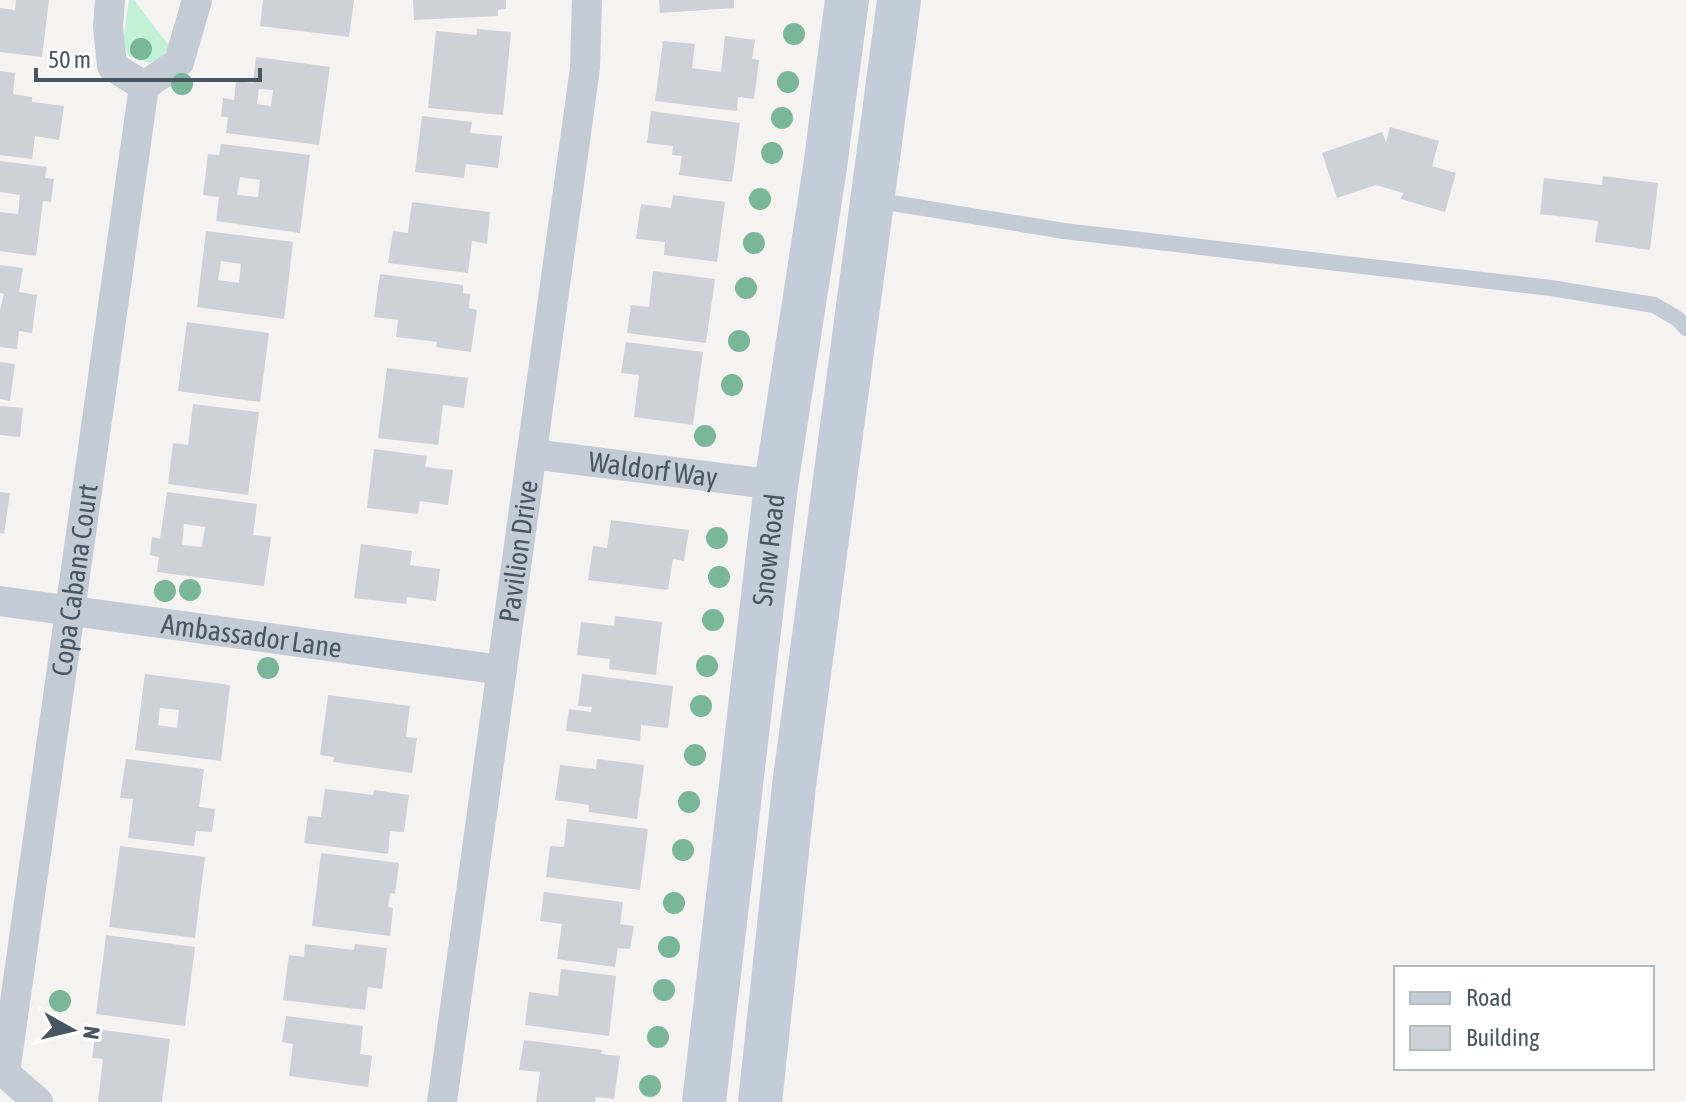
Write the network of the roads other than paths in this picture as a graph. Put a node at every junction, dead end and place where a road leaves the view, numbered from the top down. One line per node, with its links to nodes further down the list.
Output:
1 (110, 0): 6 (street)
2 (197, 0): 6 (street)
3 (587, 0): 10 (street, Pavilion Drive)
4 (847, 0): 7 (main road, Snow Road)
5 (899, 0): 8 (main road, Snow Road)
6 (144, 86): 13 (street, Copa Cabana Court)
7 (825, 167): 8 (main road); 11 (main road, Snow Road)
8 (874, 186): 9 (lane); 15 (main road, Snow Road)
9 (1686, 328)
10 (532, 454): 11 (street, Waldorf Way); 14 (street, Pavilion Drive)
11 (776, 485): 15 (main road); 19 (main road, Snow Road)
12 (0, 601): 13 (street, Ambassador Lane)
13 (69, 610): 14 (street, Ambassador Lane); 16 (street, Copa Cabana Court)
14 (502, 670): 18 (street, Pavilion Drive)
15 (794, 786): 20 (main road, Snow Road)
16 (2, 1074): 17 (street, Copa Cabana Court)
17 (38, 1102)
18 (442, 1102)
19 (704, 1102)
20 (760, 1102)

